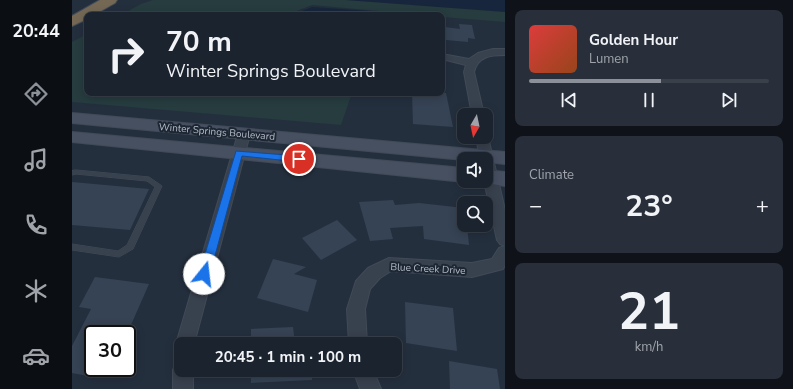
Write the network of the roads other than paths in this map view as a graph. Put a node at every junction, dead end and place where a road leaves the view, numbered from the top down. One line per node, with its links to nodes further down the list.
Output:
1 (110, 0): 2 (highway)
2 (90, 12)
3 (84, 15): 4 (highway)
4 (72, 22)
5 (505, 52): 7 (street)
6 (445, 56): 7 (street)
7 (471, 63): 8 (street)
8 (477, 108)
9 (72, 118): 10 (street, Winter Springs Boulevard)
10 (244, 134): 12 (street); 13 (street, Winter Springs Boulevard)
11 (72, 137): 12 (street, Winter Springs Boulevard)
12 (239, 153): 17 (street, Winter Springs Boulevard); 22 (street)
13 (457, 153)
14 (493, 157): 15 (street, Winter Springs Boulevard)
15 (505, 158)
16 (72, 173): 20 (lane)
17 (457, 174)
18 (494, 178): 19 (street)
19 (505, 240)
20 (72, 247)
21 (505, 252): 23 (street, Blue Creek Drive)
22 (187, 337)
23 (358, 337)
24 (183, 377): 26 (street)
25 (365, 377): 27 (street)
26 (183, 389)
27 (371, 389)

